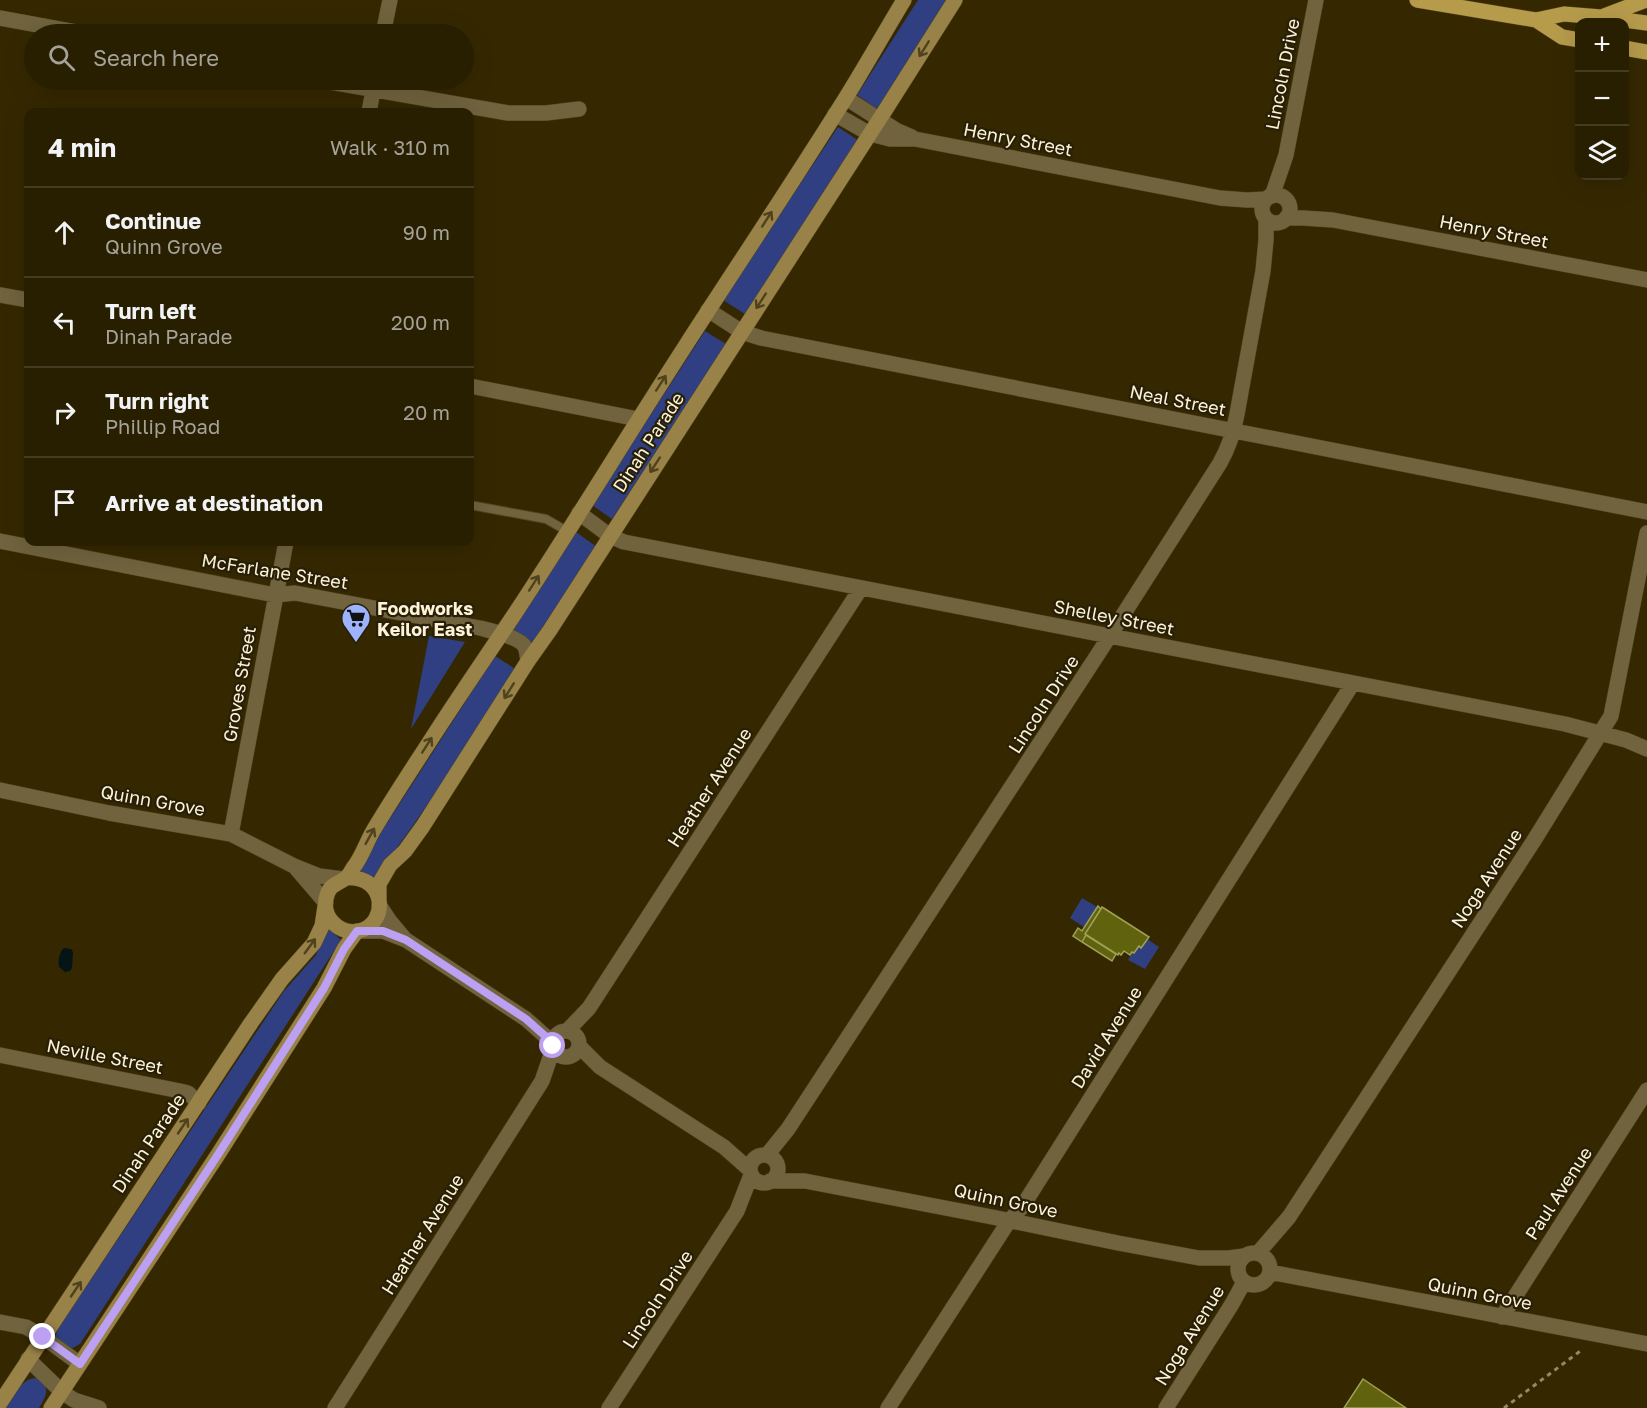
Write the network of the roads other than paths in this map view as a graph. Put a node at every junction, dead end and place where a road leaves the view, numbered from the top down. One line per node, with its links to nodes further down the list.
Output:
1 (390, 0): 12 (street)
2 (904, 0): 18 (street, Dinah Parade)
3 (955, 0): 22 (street, Dinah Parade, one-way to 22)
4 (1316, 0): 26 (street, Lincoln Drive)
5 (1417, 0): 9 (main road)
6 (1646, 0): 7 (main road)
7 (1601, 17): 9 (main road); 10 (main road)
8 (0, 18): 11 (street)
9 (1536, 20): 13 (main road)
10 (1647, 23)
11 (33, 24)
12 (385, 24)
13 (1575, 39)
14 (1629, 49): 15 (main road)
15 (1647, 52)
16 (373, 90): 19 (street)
17 (398, 90): 20 (street)
18 (846, 98): 21 (street, Dinah Parade); 22 (street, Henry Street)
19 (370, 108)
20 (579, 109)
21 (835, 114): 23 (street, Henry Street); 32 (street, Dinah Parade, one-way to 21)
22 (880, 119): 23 (street, Dinah Parade); 24 (street, Henry Street)
23 (870, 134): 24 (street, Henry Street); 33 (street, Dinah Parade, one-way to 33)
24 (915, 139): 25 (street, Henry Street)
25 (1220, 198): 26 (street, Henry Street); 27 (street, Henry Street)
26 (1280, 206): 27 (street, Henry Street); 28 (street, Lincoln Drive); 29 (street, Henry Street)
27 (1264, 217): 28 (street, Lincoln Drive)
28 (1263, 271): 36 (street, Lincoln Drive)
29 (1647, 280)
30 (0, 295): 31 (street)
31 (24, 299)
32 (708, 310): 33 (street, Neal Street); 35 (street, Dinah Parade, one-way to 32)
33 (742, 332): 36 (street, Neal Street); 42 (street, Dinah Parade, one-way to 42)
34 (474, 387): 35 (street)
35 (638, 419): 39 (street, Dinah Parade)
36 (1234, 430): 38 (street, Neal Street); 50 (street, Lincoln Drive)
37 (474, 506): 40 (lane)
38 (1647, 512)
39 (579, 513): 40 (street, Dinah Parade); 42 (street, Shelley Street)
40 (567, 531): 49 (street, Dinah Parade, one-way to 40)
41 (1647, 533): 53 (street, Noga Avenue)
42 (610, 536): 47 (street, Shelley Street); 51 (street, Dinah Parade)
43 (0, 541): 44 (street, McFarlane Street)
44 (24, 546)
45 (25, 546): 48 (street, McFarlane Street)
46 (285, 546): 48 (street, Groves Street)
47 (861, 588): 50 (street, Shelley Street); 63 (street, Heather Avenue)
48 (275, 595): 49 (street, McFarlane Street); 56 (street, Groves Street)
49 (501, 634): 51 (street, McFarlane Street); 58 (street, Dinah Parade, one-way to 49)
50 (1110, 636): 52 (street, Shelley Street); 68 (street, Lincoln Drive)
51 (528, 661): 60 (street, Dinah Parade, one-way to 60)
52 (1353, 683): 53 (street, Shelley Street); 73 (street, David Avenue)
53 (1600, 733): 54 (street, Shelley Street); 75 (street, Noga Avenue)
54 (1647, 749)
55 (0, 790): 56 (street, Quinn Grove)
56 (231, 834): 57 (street, Quinn Grove)
57 (294, 866): 58 (street, Quinn Grove); 59 (street, Quinn Grove)
58 (344, 878): 59 (street); 60 (street)
59 (325, 904): 61 (street); 66 (street, Dinah Parade, one-way to 59)
60 (380, 904): 61 (street); 62 (street, Quinn Grove)
61 (358, 931): 62 (street, Quinn Grove); 82 (street)
62 (406, 940): 63 (street, Quinn Grove)
63 (565, 1044): 67 (street, Quinn Grove); 87 (street, Heather Avenue)
64 (0, 1055): 66 (street, Neville Street)
65 (1647, 1090): 77 (street, Paul Avenue)
66 (199, 1103): 79 (street, Dinah Parade, one-way to 66)
67 (724, 1148): 68 (street, Quinn Grove); 69 (street, Quinn Grove)
68 (770, 1160): 69 (street); 70 (street, Quinn Grove); 71 (street)
69 (750, 1172): 71 (street); 72 (street, Lincoln Drive)
70 (805, 1181): 71 (street, Quinn Grove); 73 (street, Quinn Grove)
71 (768, 1182): 72 (street, Lincoln Drive)
72 (737, 1211): 88 (street, Lincoln Drive)
73 (1009, 1221): 74 (street, Quinn Grove); 89 (street, David Avenue)
74 (1199, 1258): 75 (street, Quinn Grove); 76 (street, Quinn Grove)
75 (1260, 1261): 76 (street); 76 (street); 77 (street, Quinn Grove)
76 (1241, 1279): 90 (street, Noga Avenue)
77 (1502, 1317): 80 (street, Quinn Grove)
78 (0, 1322): 79 (street)
79 (43, 1337): 81 (street, Dinah Parade); 82 (street)
80 (1647, 1344)
81 (28, 1359): 83 (street); 84 (street, Dinah Parade)
82 (80, 1364): 83 (street)
83 (62, 1392): 85 (street); 86 (street)
84 (0, 1403)
85 (51, 1408)
86 (99, 1408)
87 (335, 1408)
88 (609, 1408)
89 (888, 1408)
90 (1166, 1408)

